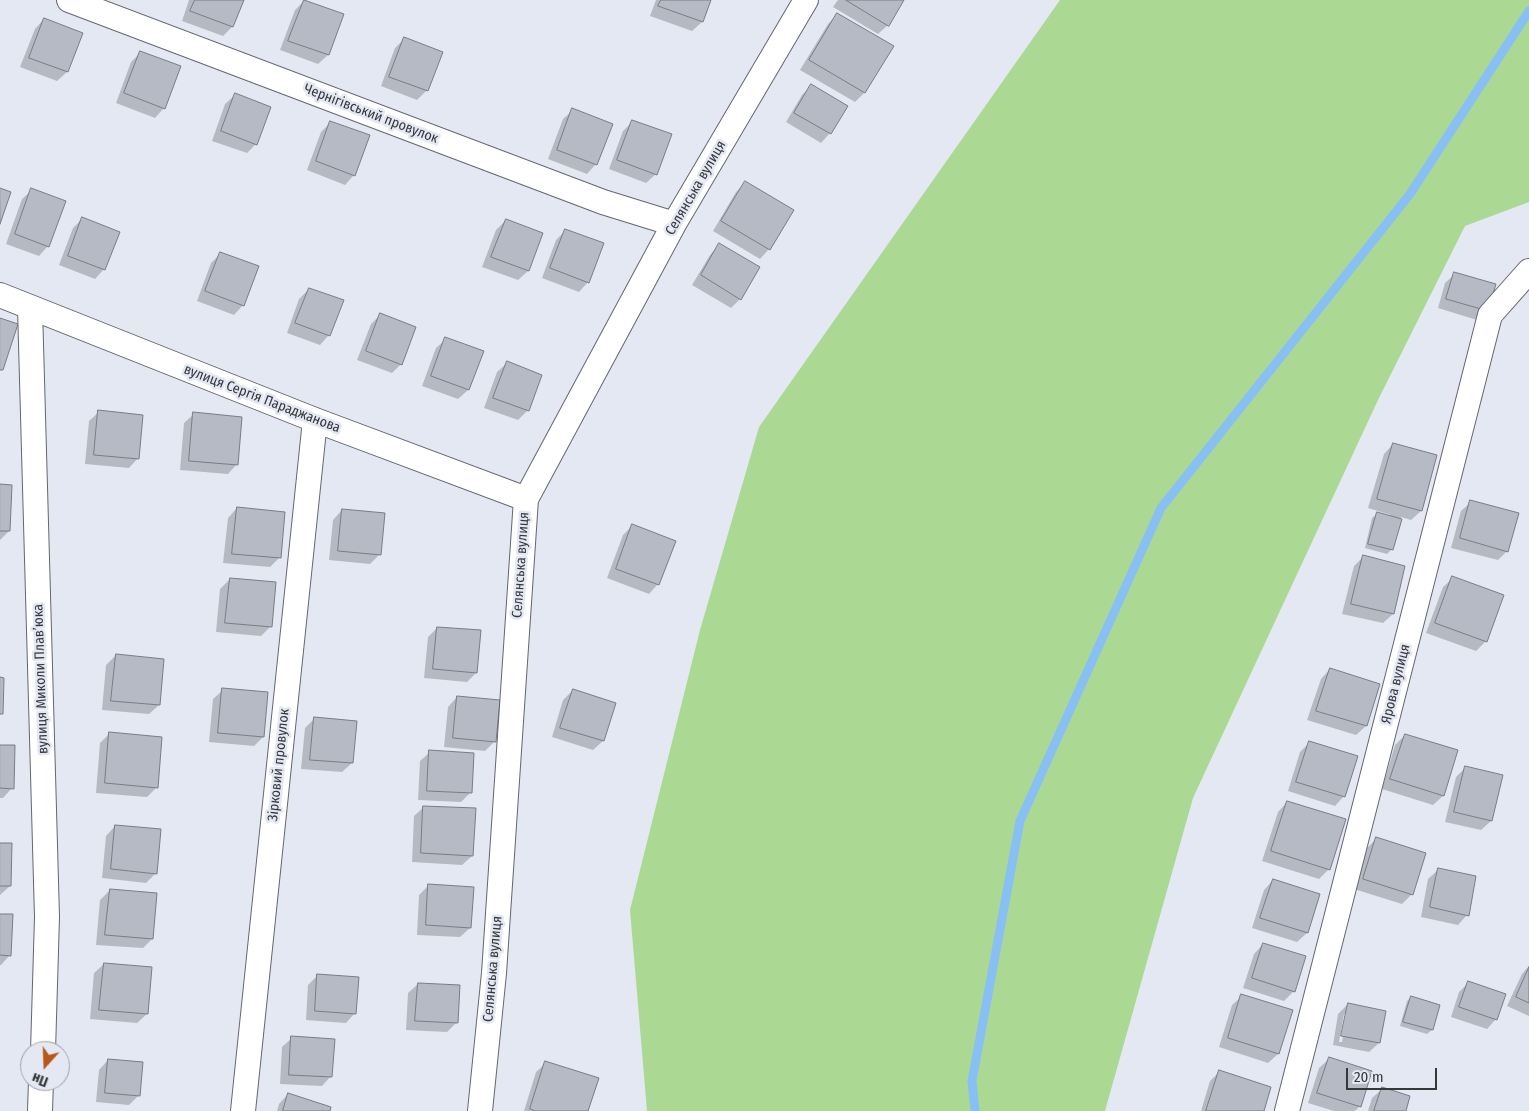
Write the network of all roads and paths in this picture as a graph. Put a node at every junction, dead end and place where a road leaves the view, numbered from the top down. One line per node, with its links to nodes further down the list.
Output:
1 (69, 0): 3 (street, Чернігівський провулок)
2 (806, 0): 3 (street, Селянська вулиця)
3 (674, 224): 8 (street, Селянська вулиця)
4 (1529, 271): 14 (street, Ярова вулиця)
5 (0, 295): 6 (street, вулиця Сергія Параджанова)
6 (30, 308): 7 (street, вулиця Сергія Параджанова); 9 (street, вулиця Миколи Плавʼюка)
7 (316, 420): 8 (street, вулиця Сергія Параджанова); 12 (street, Зірковий провулок)
8 (526, 498): 13 (street, Селянська вулиця)
9 (42, 1041)
10 (41, 1091): 11 (street)
11 (40, 1111)
12 (243, 1111)
13 (480, 1111)
14 (1287, 1111)

